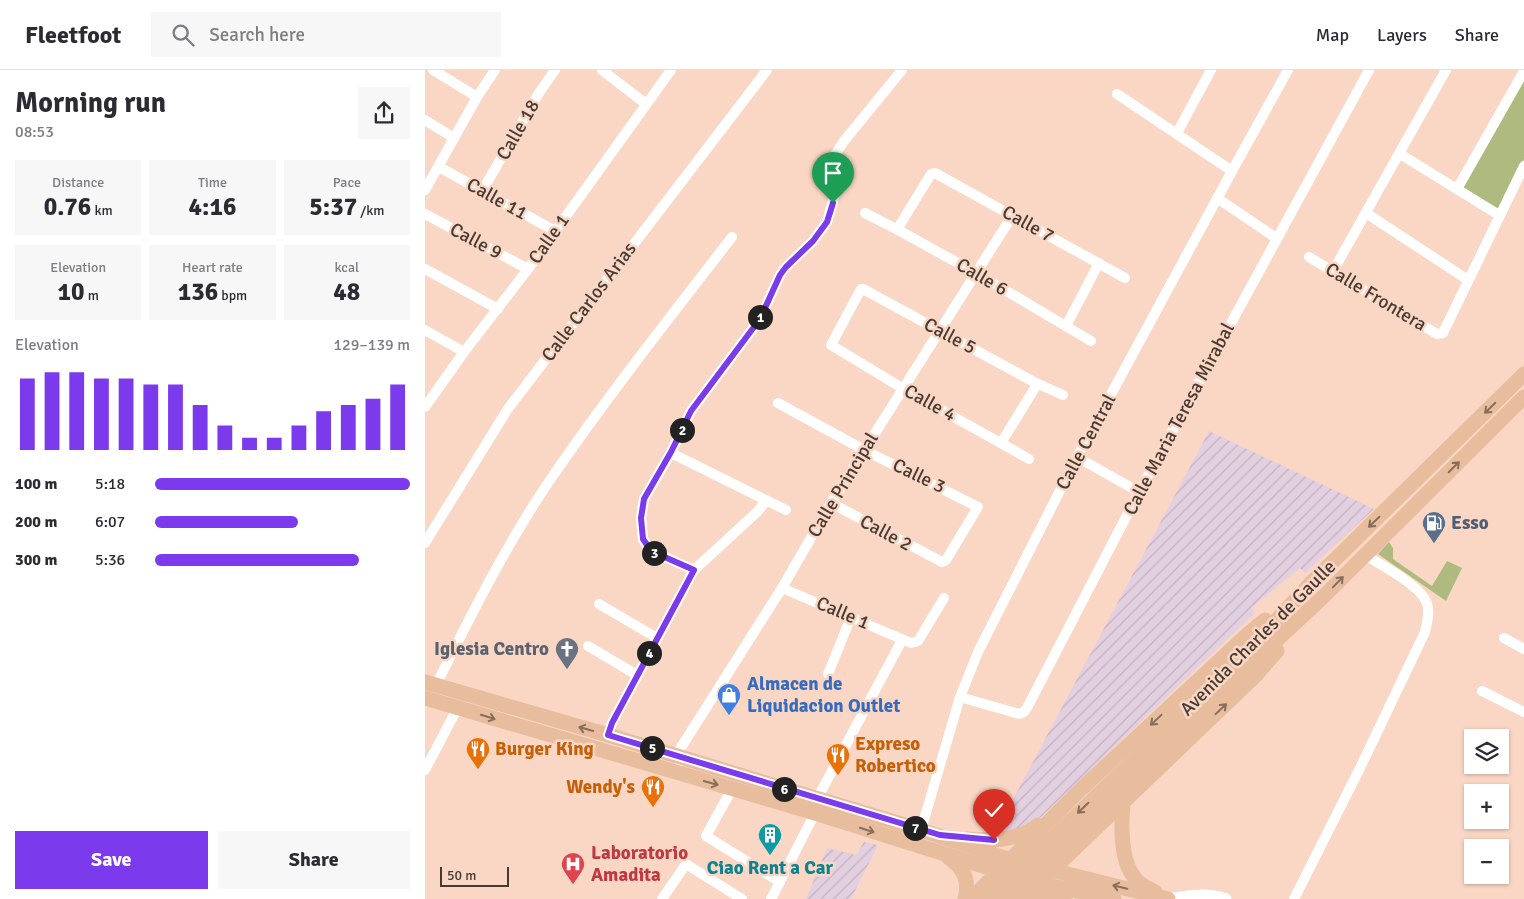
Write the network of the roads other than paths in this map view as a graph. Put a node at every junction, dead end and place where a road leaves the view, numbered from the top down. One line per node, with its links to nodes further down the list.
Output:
1 (433, 70): 14 (street)
2 (495, 70): 14 (street)
3 (555, 70): 25 (street, Calle 18)
4 (671, 70): 15 (street, Calle 1)
5 (767, 70): 68 (street, Calle Carlos Arias)
6 (902, 70): 61 (street)
7 (1211, 70): 17 (street)
8 (1288, 70): 22 (street, Calle Central)
9 (1369, 70): 35 (street, Calle Maria Teresa Mirabal)
10 (1446, 70): 19 (street)
11 (1524, 70): 24 (street)
12 (609, 72): 15 (street)
13 (1117, 94): 17 (street)
14 (477, 97): 18 (street)
15 (646, 104): 33 (street, Calle 1)
16 (425, 120): 18 (street)
17 (1177, 133): 22 (street)
18 (455, 138): 21 (street)
19 (1400, 154): 24 (street); 28 (street)
20 (1524, 166): 30 (street)
21 (439, 167): 23 (street); 25 (street, Calle 11)
22 (1232, 171): 26 (street, Calle Central)
23 (426, 185)
24 (1457, 189): 30 (street)
25 (482, 191): 33 (street, Calle 11)
26 (1217, 198): 35 (street); 62 (street, Calle Central)
27 (865, 213): 32 (street, Calle 6)
28 (1366, 213): 40 (street); 43 (street)
29 (425, 214): 39 (street, Calle 9)
30 (1499, 215): 43 (street)
31 (1012, 216): 32 (street, Calle 7); 37 (street, Calle 7); 41 (street, Calle Principal)
32 (899, 229): 41 (street, Calle 6)
33 (555, 231): 39 (street, Calle 1)
34 (732, 237): 86 (street)
35 (1276, 238): 64 (street, Calle Maria Teresa Mirabal)
36 (1309, 257): 40 (street, Calle Frontera)
37 (1099, 263): 42 (street, Calle 7); 45 (street)
38 (425, 269): 44 (street)
39 (528, 269): 44 (street, Calle 1)
40 (1333, 271): 43 (street, Calle Frontera)
41 (977, 273): 45 (street, Calle 6); 47 (street, Calle Principal)
42 (1125, 278)
43 (1468, 280)
44 (498, 309): 50 (street, Calle 1)
45 (1066, 326): 48 (street, Calle 6)
46 (425, 330): 50 (street)
47 (939, 330): 49 (street, Calle 5); 52 (street, Calle 5); 53 (street, Calle Principal)
48 (1091, 341)
49 (832, 346): 53 (street, Calle 4)
50 (464, 352): 54 (street, Calle 1)
51 (1524, 374): 72 (main road, Avenida Charles de Gaulle, one-way to 72)
52 (1035, 384): 55 (street, Calle 5); 59 (street)
53 (903, 388): 59 (street, Calle 4); 60 (street, Calle Principal)
54 (430, 390): 58 (street, Calle 1)
55 (1063, 395)
56 (1524, 397): 69 (main road, Avenida Charles de Gaulle, one-way to 56)
57 (778, 403): 60 (street, Calle 3)
58 (425, 406)
59 (1001, 443): 63 (street, Calle 4)
60 (864, 450): 66 (street, Calle Principal); 70 (street, Calle 3)
61 (671, 452): 65 (street); 71 (street)
62 (1077, 456): 64 (street); 89 (street, Calle Central)
63 (1029, 459)
64 (1139, 492): 89 (street, Calle Maria Teresa Mirabal)
65 (766, 501): 67 (street); 71 (street)
66 (831, 503): 70 (street, Calle 2); 73 (street, Calle Principal)
67 (786, 510)
68 (425, 543)
69 (1365, 554): 74 (main road, Avenida Charles de Gaulle, one-way to 69); 120 (street)
70 (942, 562)
71 (694, 570): 78 (street)
72 (1311, 583): 83 (main road, Avenida Charles de Gaulle); 97 (main road, one-way to 97)
73 (782, 588): 77 (street, Calle 1); 93 (street, Calle Principal)
74 (1325, 596): 83 (main road, Avenida Charles de Gaulle); 98 (main road, one-way to 74)
75 (944, 598): 80 (street)
76 (599, 604): 78 (street)
77 (851, 617): 80 (street, Calle 1); 84 (street)
78 (657, 638): 85 (street)
79 (1504, 638): 82 (street)
80 (903, 640): 99 (street)
81 (588, 646): 85 (street)
82 (1524, 649)
83 (1248, 658): 114 (main road, Avenida Charles de Gaulle, one-way to 114); 115 (main road, Avenida Charles de Gaulle)
84 (828, 674)
85 (637, 675): 92 (street)
86 (430, 684): 92 (main road, one-way to 86)
87 (1483, 691): 91 (street)
88 (425, 698): 90 (main road)
89 (960, 698): 100 (street, Calle Central)
90 (457, 707): 94 (street); 95 (main road, one-way to 95)
91 (1524, 712)
92 (608, 735): 93 (main road)
93 (679, 757): 95 (street); 99 (main road)
94 (425, 770)
95 (681, 775): 96 (main road, one-way to 96)
96 (732, 789): 99 (main road); 106 (street)
97 (1078, 792): 101 (main road); 103 (main road)
98 (1123, 803): 105 (main road); 118 (main road)
99 (816, 806): 100 (main road); 102 (main road, one-way to 102); 106 (street)
100 (921, 830): 101 (main road)
101 (940, 835): 103 (main road)
102 (936, 851): 104 (main road); 112 (main road)
103 (1011, 860): 104 (main road); 105 (main road)
104 (999, 871): 107 (main road); 113 (main road)
105 (1051, 871): 107 (main road); 118 (main road, one-way to 105)
106 (780, 882): 111 (street)
107 (1039, 883): 108 (main road); 116 (main road)
108 (1111, 898): 117 (main road)
109 (662, 899): 110 (street)
110 (742, 899)
111 (771, 899)
112 (965, 899)
113 (971, 899)
114 (989, 899)
115 (1007, 899)
116 (1022, 899)
117 (1037, 899)
118 (1167, 899): 119 (street)
119 (1226, 899)
120 (1294, 899)

